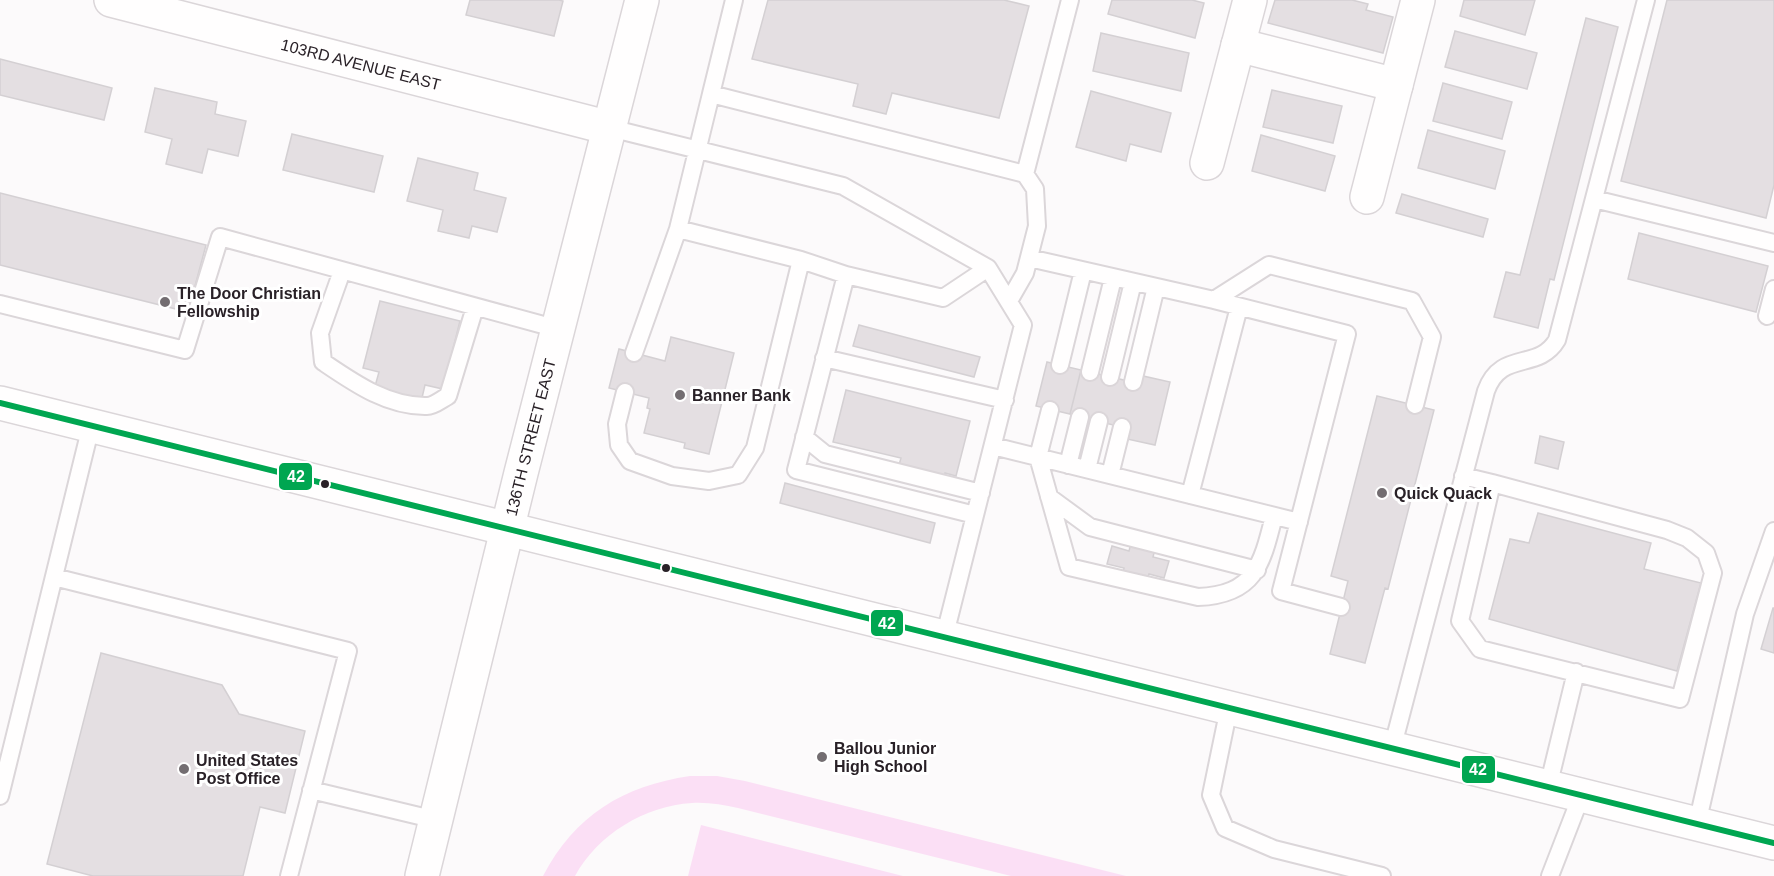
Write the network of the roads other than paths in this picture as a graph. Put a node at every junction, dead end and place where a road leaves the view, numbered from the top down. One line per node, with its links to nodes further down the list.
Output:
1 (111, 0): 11 (street, 103RD AVENUE EAST)
2 (642, 0): 11 (street, 136TH STREET EAST)
3 (734, 0): 10 (lane)
4 (1070, 0): 14 (lane)
5 (1250, 0): 8 (street)
6 (1418, 0): 9 (street)
7 (1646, 0): 16 (lane)
8 (1238, 45): 9 (street); 13 (street)
9 (1396, 85): 15 (street)
10 (711, 94): 12 (lane); 14 (lane)
11 (610, 128): 12 (lane); 35 (street, 136TH STREET EAST)
12 (698, 149): 17 (lane); 21 (lane)
13 (1207, 163)
14 (1024, 174): 19 (lane)
15 (1367, 197)
16 (1594, 199): 18 (lane); 57 (lane)
17 (678, 229): 20 (lane); 36 (lane)
18 (1774, 243)
19 (1029, 258): 23 (lane); 30 (lane)
20 (801, 260): 24 (lane); 42 (lane)
21 (988, 268): 24 (lane); 30 (lane)
22 (342, 271): 31 (lane); 32 (lane); 32 (lane)
23 (1083, 271): 25 (lane); 38 (lane)
24 (846, 275): 37 (lane)
25 (1113, 278): 26 (lane); 39 (lane)
26 (1133, 282): 27 (lane); 40 (lane)
27 (1156, 287): 29 (lane); 41 (lane)
28 (1774, 289): 34 (lane)
29 (1214, 300): 33 (lane); 45 (lane)
30 (1009, 301): 43 (lane)
31 (0, 304)
32 (475, 307): 35 (lane)
33 (1239, 307): 60 (lane); 64 (lane)
34 (1767, 316)
35 (558, 329): 65 (street, 136TH STREET EAST)
36 (634, 353)
37 (824, 358): 43 (lane); 51 (lane)
38 (1060, 365)
39 (1090, 372)
40 (1110, 377)
41 (1133, 382)
42 (625, 392)
43 (1005, 400): 52 (lane)
44 (0, 403): 49 (street)
45 (1415, 405)
46 (1050, 410): 53 (lane)
47 (1080, 417): 54 (lane)
48 (1099, 422): 55 (lane)
49 (92, 426): 65 (street); 68 (lane)
50 (1122, 427): 56 (lane)
51 (804, 437): 59 (lane); 62 (lane)
52 (993, 446): 53 (lane); 59 (lane)
53 (1038, 457): 54 (lane); 61 (lane)
54 (1068, 465): 55 (lane)
55 (1087, 469): 56 (lane)
56 (1110, 475): 60 (lane)
57 (1463, 476): 58 (lane); 73 (lane)
58 (1492, 483): 71 (lane); 71 (lane)
59 (981, 493): 62 (lane)
60 (1190, 495): 63 (lane)
61 (1049, 497): 67 (lane); 67 (lane)
62 (975, 515): 70 (lane)
63 (1274, 516): 64 (lane); 67 (lane)
64 (1299, 522): 69 (lane)
65 (508, 530): 70 (street); 78 (street, 136TH STREET EAST)
66 (1774, 531): 79 (lane)
67 (1257, 570)
68 (54, 577): 75 (lane); 76 (lane)
69 (1341, 608)
70 (944, 638): 72 (street)
71 (1576, 672): 74 (lane)
72 (1229, 708): 73 (street); 83 (lane)
73 (1392, 749): 74 (street)
74 (1548, 787): 77 (street)
75 (312, 790): 78 (lane); 81 (lane)
76 (0, 796)
77 (1581, 796): 79 (street); 84 (lane)
78 (436, 820): 82 (street, 136TH STREET EAST)
79 (1697, 824): 80 (street)
80 (1774, 843)
81 (289, 876)
82 (422, 876)
83 (1382, 876)
84 (1550, 876)

